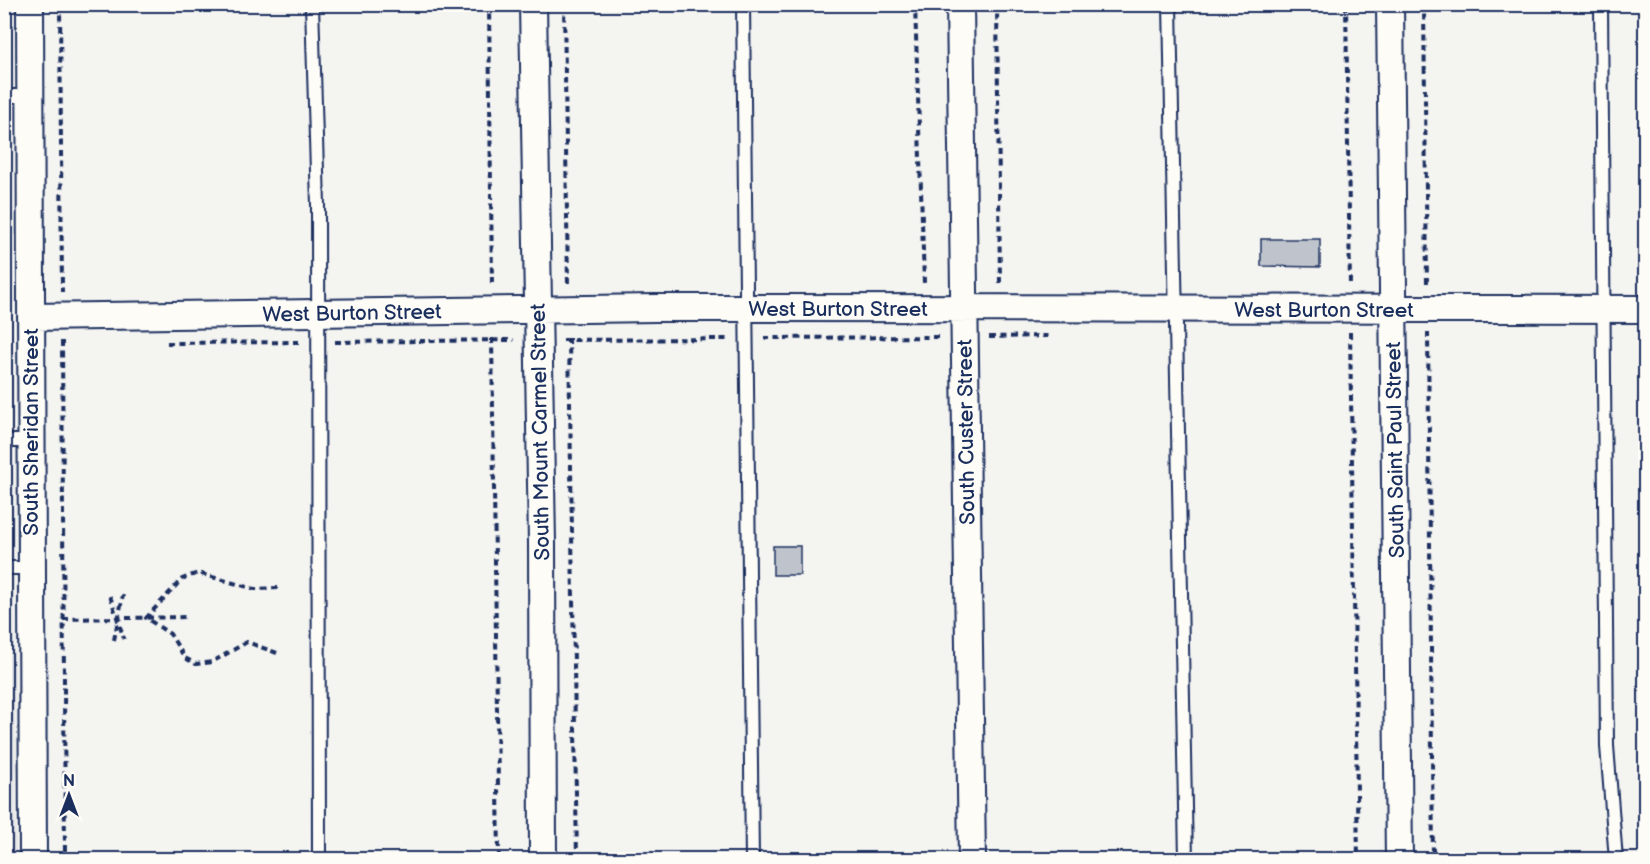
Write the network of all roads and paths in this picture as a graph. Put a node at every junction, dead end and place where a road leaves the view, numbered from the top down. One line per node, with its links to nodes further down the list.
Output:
1 (30, 4): 17 (street, South Sheridan Street)
2 (60, 4): 30 (path)
3 (312, 4): 28 (lane)
4 (489, 4): 24 (path)
5 (533, 4): 25 (street, South Mount Carmel Street)
6 (564, 4): 26 (path)
7 (743, 4): 18 (lane)
8 (915, 4): 19 (path)
9 (960, 4): 20 (street, South Custer Street)
10 (996, 4): 21 (path)
11 (1170, 4): 27 (lane)
12 (1346, 4): 31 (path)
13 (1390, 4): 32 (street, South Saint Paul Street)
14 (1424, 4): 33 (path)
15 (1601, 4): 22 (lane)
16 (4, 96): 17 (lane)
17 (30, 96): 29 (street, South Sheridan Street)
18 (747, 309): 19 (street, West Burton Street); 26 (street, West Burton Street); 40 (lane)
19 (925, 309): 20 (street, West Burton Street); 37 (path)
20 (965, 309): 21 (street, West Burton Street); 38 (street, South Custer Street)
21 (1000, 309): 27 (street, West Burton Street); 39 (path)
22 (1603, 309): 23 (street, West Burton Street); 33 (street, West Burton Street); 76 (lane)
23 (1646, 309)
24 (492, 310): 25 (street, West Burton Street); 28 (street, West Burton Street); 41 (path)
25 (538, 310): 26 (street, West Burton Street); 42 (street, South Mount Carmel Street)
26 (569, 310): 43 (path)
27 (1175, 310): 31 (street, West Burton Street); 72 (lane)
28 (318, 313): 30 (street, West Burton Street); 44 (lane)
29 (31, 317): 30 (street, West Burton Street); 46 (street, South Sheridan Street)
30 (62, 317): 47 (path)
31 (1350, 322): 32 (street, West Burton Street); 32 (path); 35 (path); 73 (path)
32 (1394, 322): 33 (street, West Burton Street); 33 (path); 74 (street, South Saint Paul Street)
33 (1428, 322): 34 (path); 75 (path)
34 (1439, 333)
35 (1339, 334)
36 (1059, 336): 39 (path)
37 (926, 337): 38 (path); 40 (path)
38 (965, 337): 39 (path); 71 (street, South Custer Street)
39 (1000, 337)
40 (747, 338): 43 (path); 70 (lane)
41 (492, 340): 42 (path); 44 (path); 67 (path)
42 (538, 340): 43 (path); 68 (street, South Mount Carmel Street)
43 (569, 340): 69 (path)
44 (318, 342): 45 (path); 66 (lane)
45 (155, 343)
46 (32, 344): 47 (path); 50 (street, South Sheridan Street)
47 (62, 344): 48 (path); 59 (path)
48 (74, 344)
49 (4, 441): 50 (lane)
50 (32, 441): 52 (street, South Sheridan Street)
51 (4, 568): 52 (lane)
52 (32, 568): 63 (street, South Sheridan Street)
53 (279, 588): 58 (path)
54 (123, 595): 57 (path)
55 (110, 596): 57 (path)
56 (187, 617): 58 (path)
57 (119, 618): 58 (path); 59 (path); 60 (path); 61 (path)
58 (146, 618): 62 (path)
59 (63, 619): 65 (path)
60 (124, 639)
61 (114, 640)
62 (277, 653)
63 (33, 859): 64 (lane)
64 (28, 860)
65 (65, 860)
66 (320, 860)
67 (499, 860)
68 (543, 860)
69 (578, 860)
70 (752, 860)
71 (972, 860)
72 (1186, 860)
73 (1358, 860)
74 (1399, 860)
75 (1433, 860)
76 (1616, 860)

